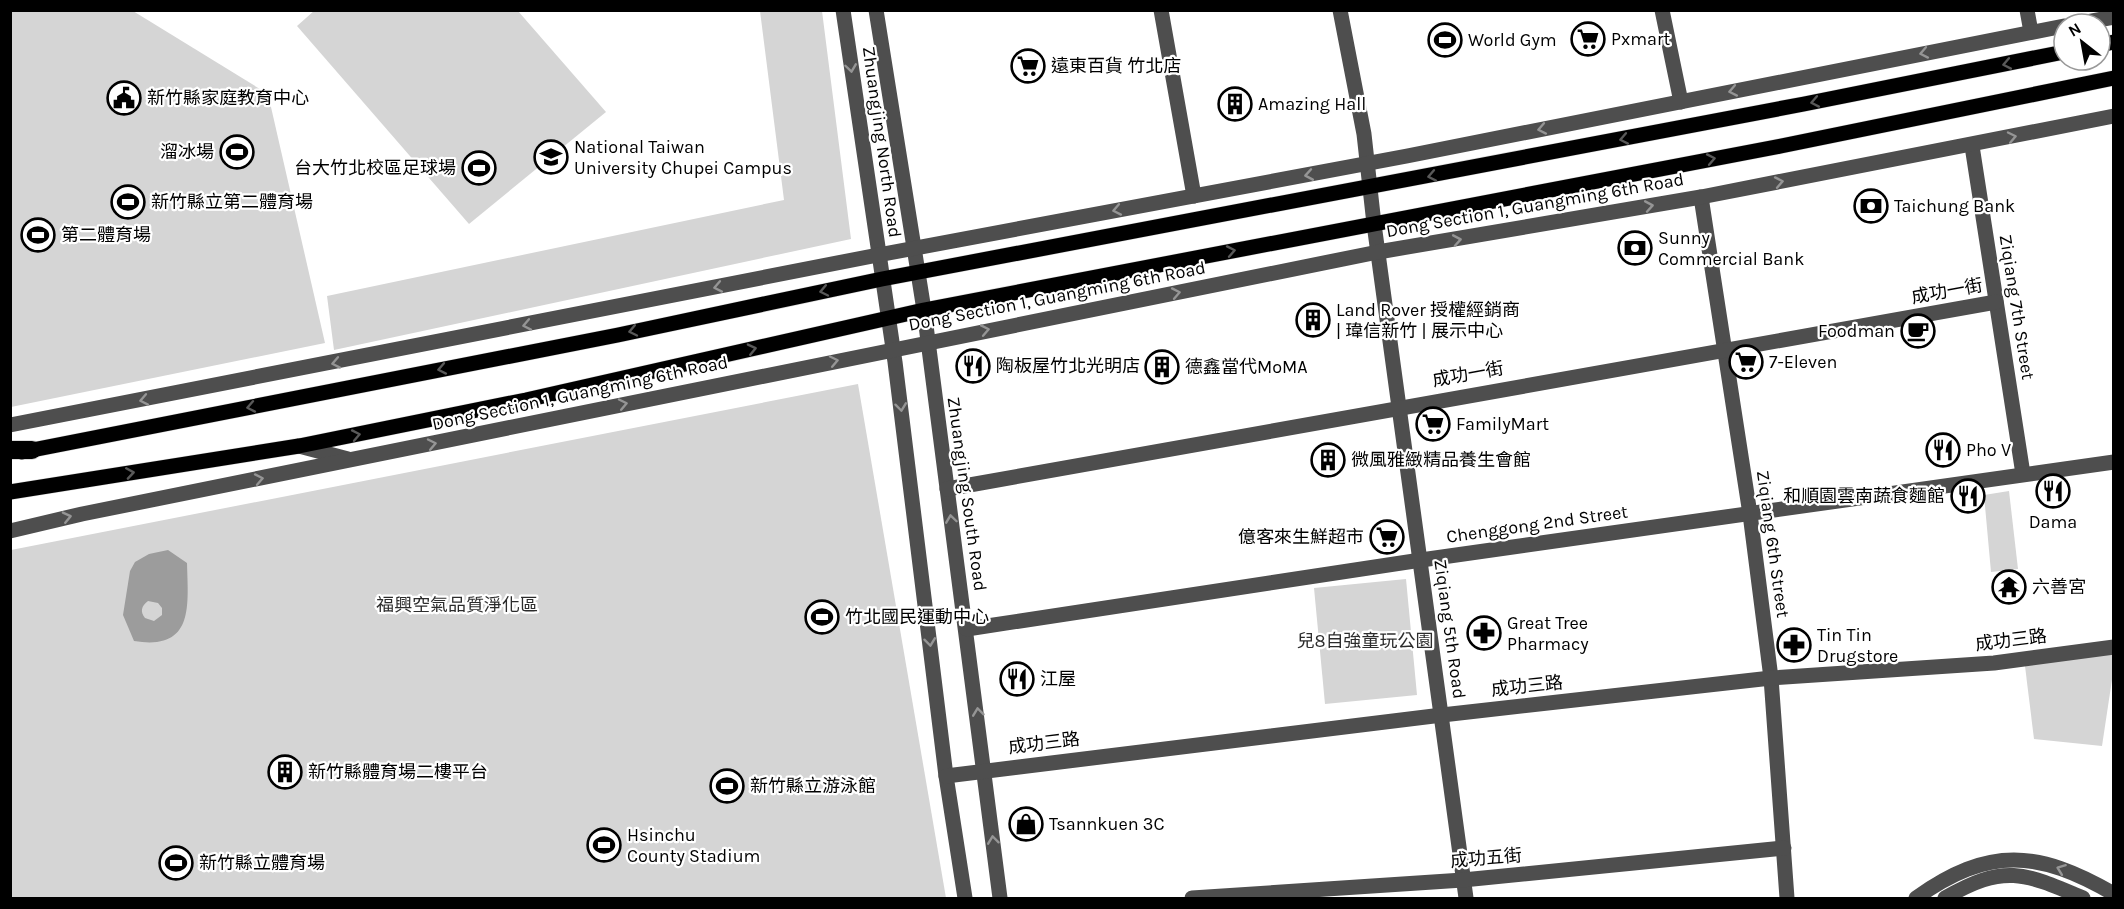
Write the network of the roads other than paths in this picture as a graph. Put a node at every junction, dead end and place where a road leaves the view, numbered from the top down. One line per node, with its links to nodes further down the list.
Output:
1 (843, 10): 21 (street, Zhuangjing North Road, one-way to 21)
2 (876, 10): 19 (street, Zhuangjing North Road)
3 (1161, 10): 16 (street)
4 (1340, 10): 14 (street, Ziqiang 5th Road)
5 (1662, 10): 11 (street)
6 (2027, 10): 8 (street)
7 (2052, 28): 8 (street)
8 (2031, 32): 11 (street, one-way to 11)
9 (2052, 54): 15 (main road, one-way to 15)
10 (2114, 78): 18 (main road, Dong Section 1, Guangming 6th Road, one-way to 10)
11 (1681, 102): 14 (street, one-way to 14)
12 (2114, 116): 13 (street, Dong Section 1, Guangming 6th Road, one-way to 12)
13 (1972, 146): 17 (street, Dong Section 1, Guangming 6th Road, one-way to 13); 24 (street, Ziqiang 7th Street)
14 (1366, 163): 15 (street, Ziqiang 5th Road); 16 (street, one-way to 16)
15 (1369, 187): 18 (street, Ziqiang 5th Road); 22 (main road)
16 (1194, 196): 19 (street, one-way to 19)
17 (1701, 197): 20 (street, Dong Section 1, Guangming 6th Road, one-way to 17); 29 (street, Ziqiang 6th Street)
18 (1374, 224): 20 (street, Ziqiang 5th Road); 25 (main road, Dong Section 1, Guangming 6th Road, one-way to 18)
19 (914, 248): 21 (street); 22 (street, Zhuangjing North Road)
20 (1378, 252): 27 (street, Dong Section 1, Guangming 6th Road, one-way to 20); 30 (street, Ziqiang 5th Road)
21 (878, 255): 23 (street, Zhuangjing North Road); 31 (street, one-way to 31)
22 (918, 273): 23 (main road); 25 (street, Zhuangjing South Road)
23 (882, 279): 26 (street); 33 (main road, one-way to 33)
24 (1996, 302): 29 (street, 成功一街); 37 (street, Ziqiang 7th Street)
25 (924, 310): 26 (main road, Dong Section 1, Guangming 6th Road); 27 (street, Zhuangjing South Road)
26 (888, 318): 28 (street); 32 (main road, Dong Section 1, Guangming 6th Road, one-way to 26)
27 (927, 342): 28 (street, Dong Section 1, Guangming 6th Road); 38 (street, Zhuangjing South Road)
28 (892, 349): 35 (street, Dong Section 1, Guangming 6th Road, one-way to 28); 48 (street, one-way to 48)
29 (1723, 349): 30 (street, 成功一街); 40 (street, Ziqiang 6th Street)
30 (1398, 406): 38 (street, 成功一街); 42 (street, Ziqiang 5th Road)
31 (10, 425)
32 (299, 446): 35 (street); 39 (main road, Dong Section 1, Guangming 6th Road, one-way to 32)
33 (32, 450): 34 (highway)
34 (10, 452)
35 (354, 460): 41 (street, Dong Section 1, Guangming 6th Road, one-way to 35)
36 (2114, 462): 37 (street, Chenggong 2nd Street)
37 (2023, 474): 40 (street, Chenggong 2nd Street)
38 (946, 489): 43 (street, Zhuangjing South Road, one-way to 38)
39 (10, 492)
40 (1750, 514): 42 (street, Chenggong 2nd Street); 45 (street, Ziqiang 6th Street)
41 (10, 531)
42 (1421, 560): 43 (street, Chenggong 2nd Street); 46 (street, Ziqiang 5th Road)
43 (967, 629): 47 (street, Zhuangjing South Road, one-way to 43)
44 (2114, 647): 45 (street, 成功三路)
45 (1770, 678): 46 (street, 成功三路); 49 (street, Ziqiang 6th Street)
46 (1442, 715): 47 (street, 成功三路); 50 (street, Ziqiang 5th Road)
47 (985, 770): 48 (street, 成功三路); 53 (street, Zhuangjing South Road, one-way to 47)
48 (946, 776): 52 (street)
49 (1784, 848): 50 (street, 成功五街); 56 (street, Ziqiang 6th Street)
50 (1464, 880): 54 (street, 成功五街); 55 (street, Ziqiang 5th Road)
51 (2114, 894): 57 (street, one-way to 57)
52 (964, 898)
53 (1000, 898)
54 (1191, 898)
55 (1466, 898)
56 (1787, 898)
57 (1916, 898)
58 (1945, 898): 59 (street)
59 (2083, 898)

